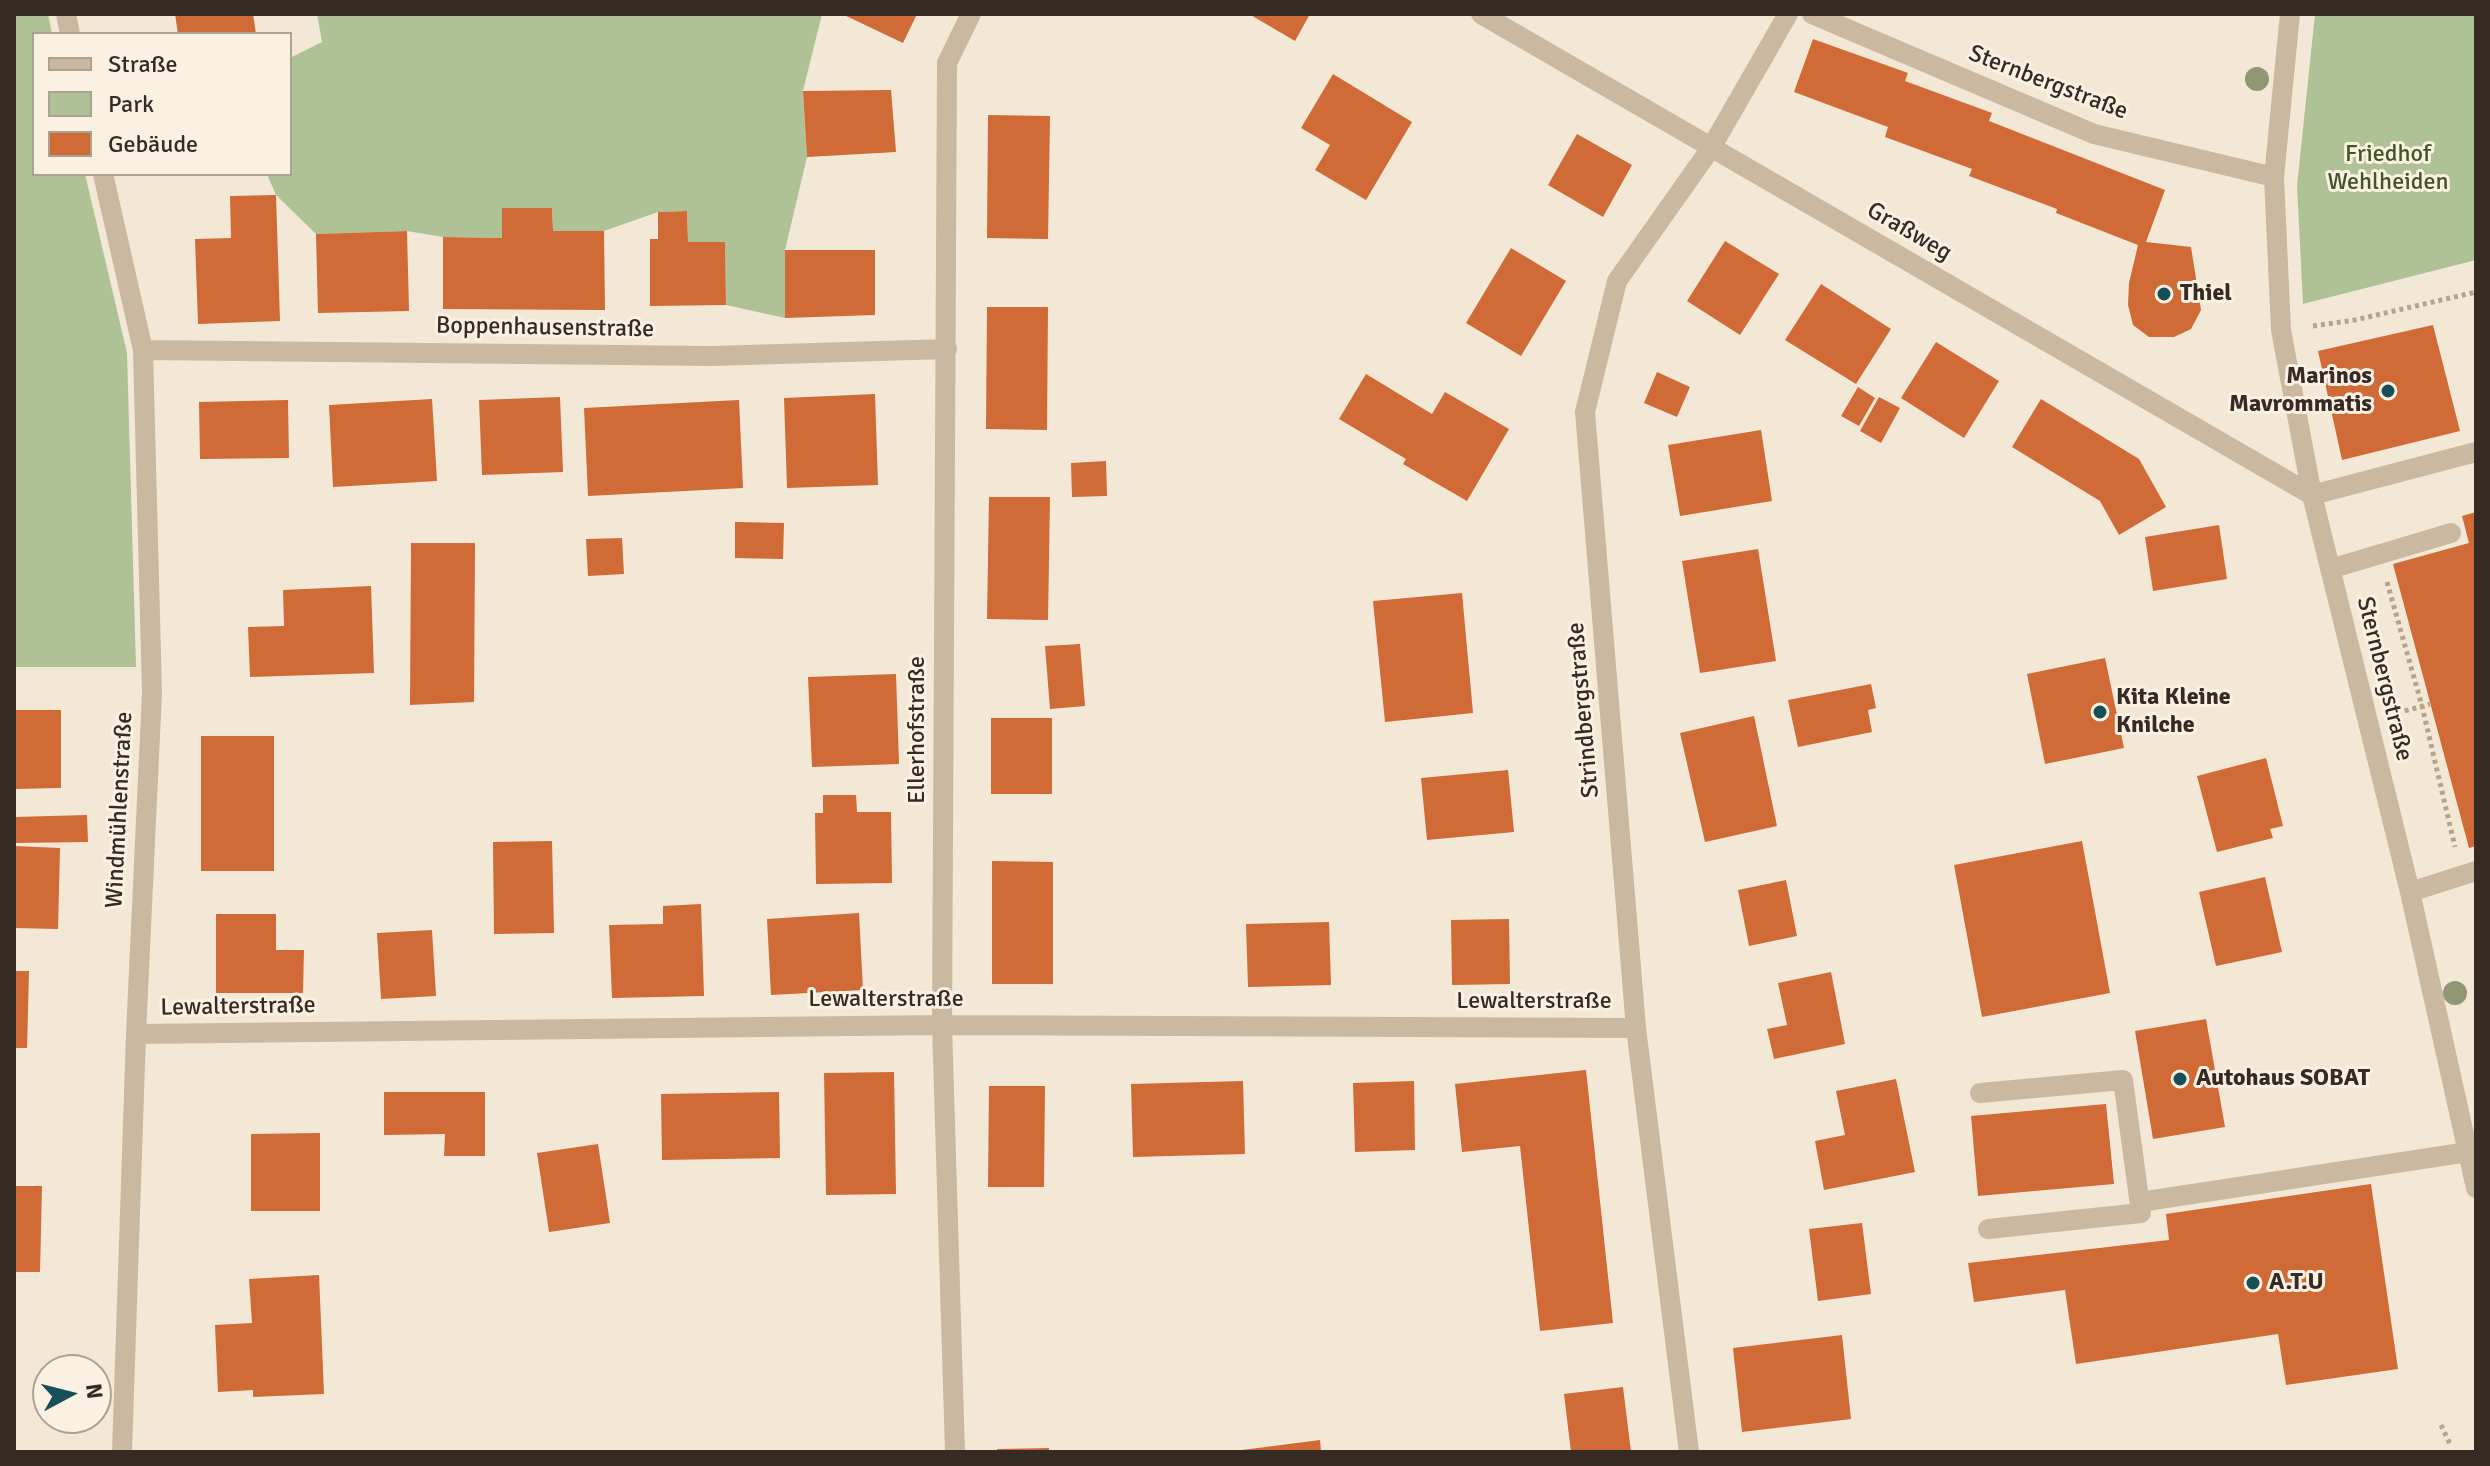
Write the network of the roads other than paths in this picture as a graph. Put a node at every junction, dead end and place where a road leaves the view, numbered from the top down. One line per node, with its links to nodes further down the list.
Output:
1 (971, 14): 9 (street, Ellerhofstraße)
2 (1481, 14): 6 (street, Graßweg)
3 (1788, 14): 6 (street, Strindbergstraße)
4 (1812, 14): 8 (street, Sternbergstraße)
5 (2290, 14): 8 (street, Sternbergstraße)
6 (1711, 148): 12 (street, Graßweg); 18 (street, Strindbergstraße)
7 (103, 176): 10 (street, Windmühlenstraße)
8 (2274, 177): 12 (street, Sternbergstraße)
9 (947, 349): 10 (street, Boppenhausenstraße); 17 (street, Ellerhofstraße)
10 (143, 350): 19 (street, Windmühlenstraße)
11 (2476, 452): 12 (street)
12 (2312, 495): 14 (street, Sternbergstraße)
13 (2451, 533): 14 (street)
14 (2330, 569): 16 (street, Sternbergstraße)
15 (2469, 873): 16 (street)
16 (2410, 892): 21 (street, Sternbergstraße)
17 (942, 1025): 18 (street, Lewalterstraße); 19 (street, Lewalterstraße); 26 (street, Ellerhofstraße)
18 (1636, 1028): 27 (street, Strindbergstraße)
19 (136, 1034): 25 (street, Windmühlenstraße)
20 (1980, 1093): 23 (street)
21 (2468, 1152): 22 (street, Sternbergstraße); 23 (street)
22 (2476, 1188)
23 (2140, 1202): 24 (street)
24 (1988, 1229)
25 (122, 1452)
26 (955, 1452)
27 (1689, 1452)

